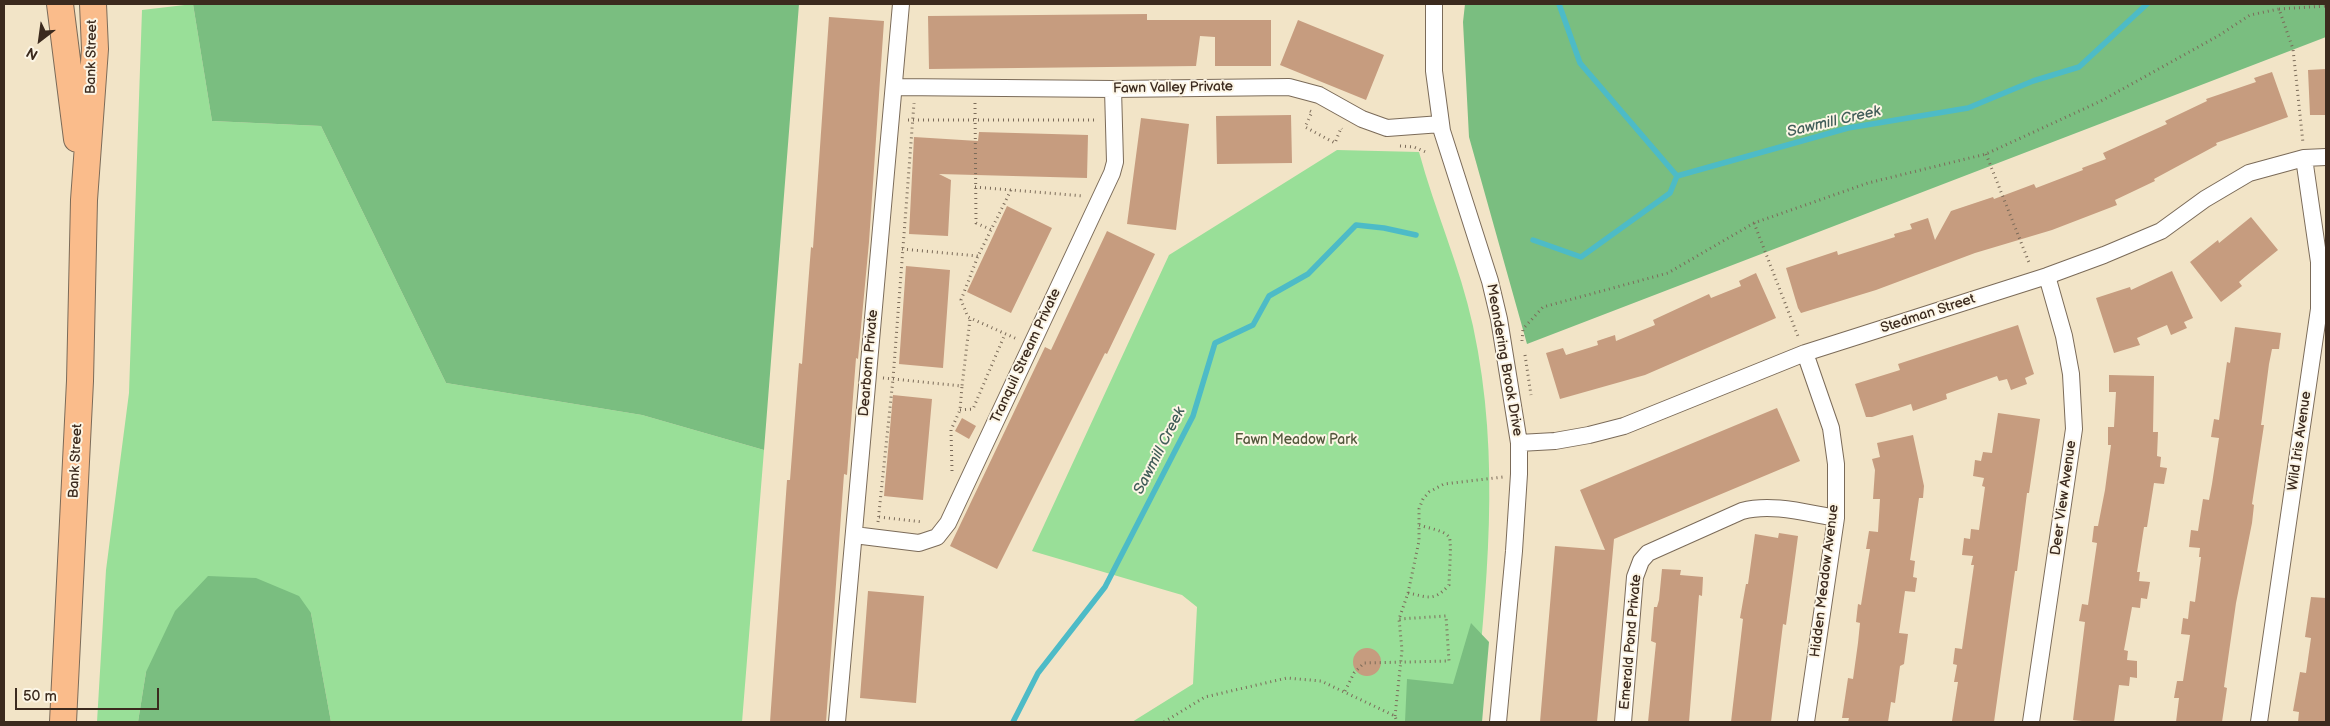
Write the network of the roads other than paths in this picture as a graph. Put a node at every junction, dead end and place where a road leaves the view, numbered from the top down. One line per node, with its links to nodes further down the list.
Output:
1 (60, 4): 10 (main road, Bank Street)
2 (93, 4): 10 (main road, Bank Street)
3 (902, 4): 5 (street, Dearborn Private)
4 (1434, 4): 7 (street, Meandering Brook Drive)
5 (895, 87): 6 (street, Fawn Valley Private); 15 (street, Dearborn Private)
6 (1113, 89): 7 (street, Fawn Valley Private); 15 (street, Tranquil Stream Private)
7 (1441, 124): 13 (street, Meandering Brook Drive)
8 (2326, 157): 9 (street, Stedman Street)
9 (2304, 158): 11 (street, Stedman Street); 22 (street, Wild Iris Avenue)
10 (84, 200): 16 (main road, Bank Street)
11 (2041, 278): 12 (street, Stedman Street); 21 (street, Deer View Avenue)
12 (1804, 353): 13 (street, Stedman Street); 14 (street, Hidden Meadow Avenue)
13 (1519, 443): 18 (street, Meandering Brook Drive)
14 (1836, 518): 19 (street, Emerald Pond Private); 20 (street, Hidden Meadow Avenue)
15 (854, 535): 17 (street, Dearborn Private)
16 (63, 722)
17 (837, 722)
18 (1498, 722)
19 (1623, 722)
20 (1806, 722)
21 (2031, 722)
22 (2260, 722)

